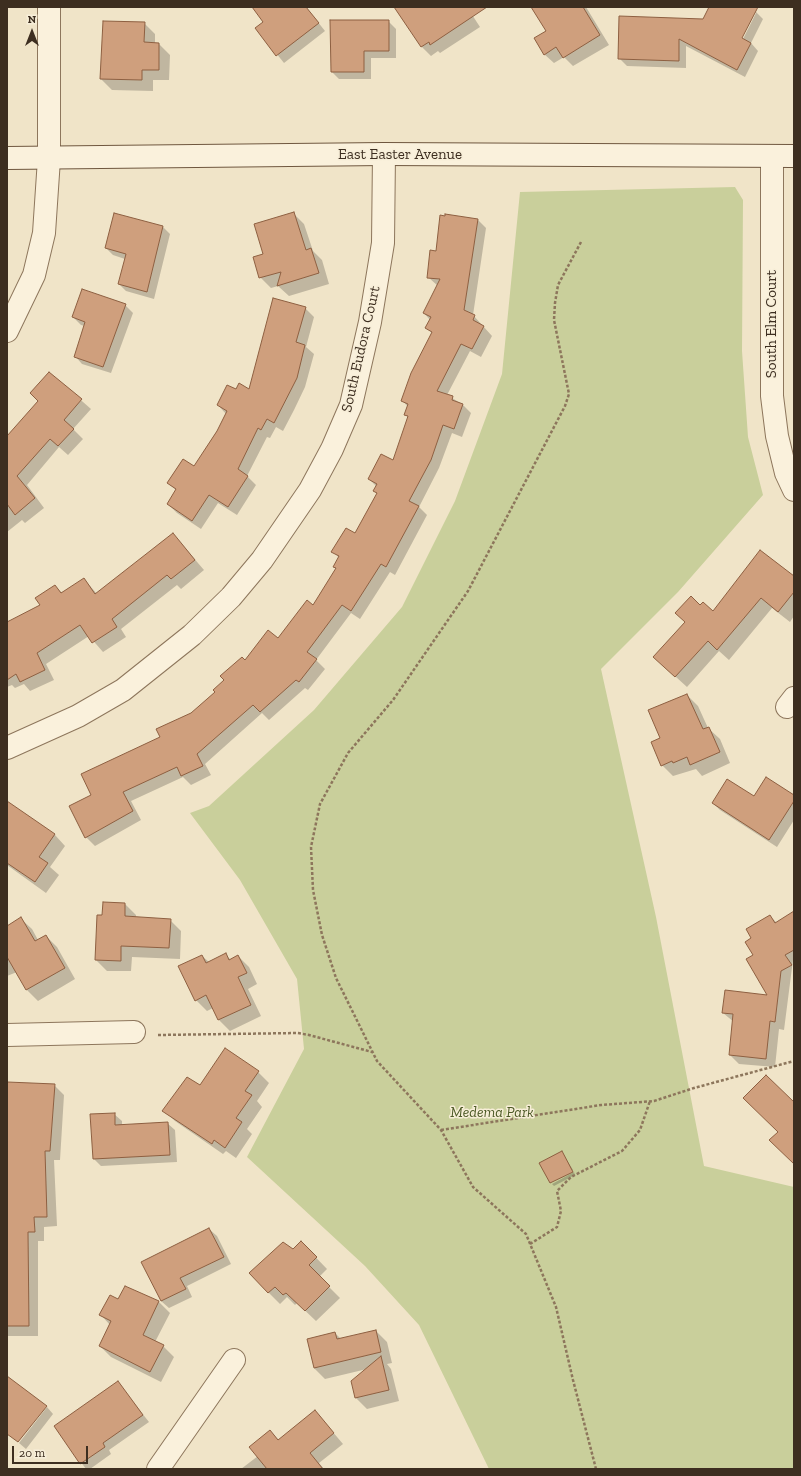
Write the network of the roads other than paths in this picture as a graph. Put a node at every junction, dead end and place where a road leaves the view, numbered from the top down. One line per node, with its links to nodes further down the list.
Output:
1 (49, 7): 6 (street)
2 (384, 154): 3 (street, East Easter Avenue); 6 (street, East Easter Avenue); 9 (street, South Eudora Court)
3 (772, 156): 4 (street, East Easter Avenue); 8 (street, South Elm Court)
4 (794, 156)
5 (7, 158): 6 (street, East Easter Avenue)
6 (49, 159): 7 (street)
7 (7, 331)
8 (794, 490)
9 (7, 748)
10 (134, 1032): 11 (street)
11 (7, 1035)
12 (234, 1360): 13 (street)
13 (158, 1469)

